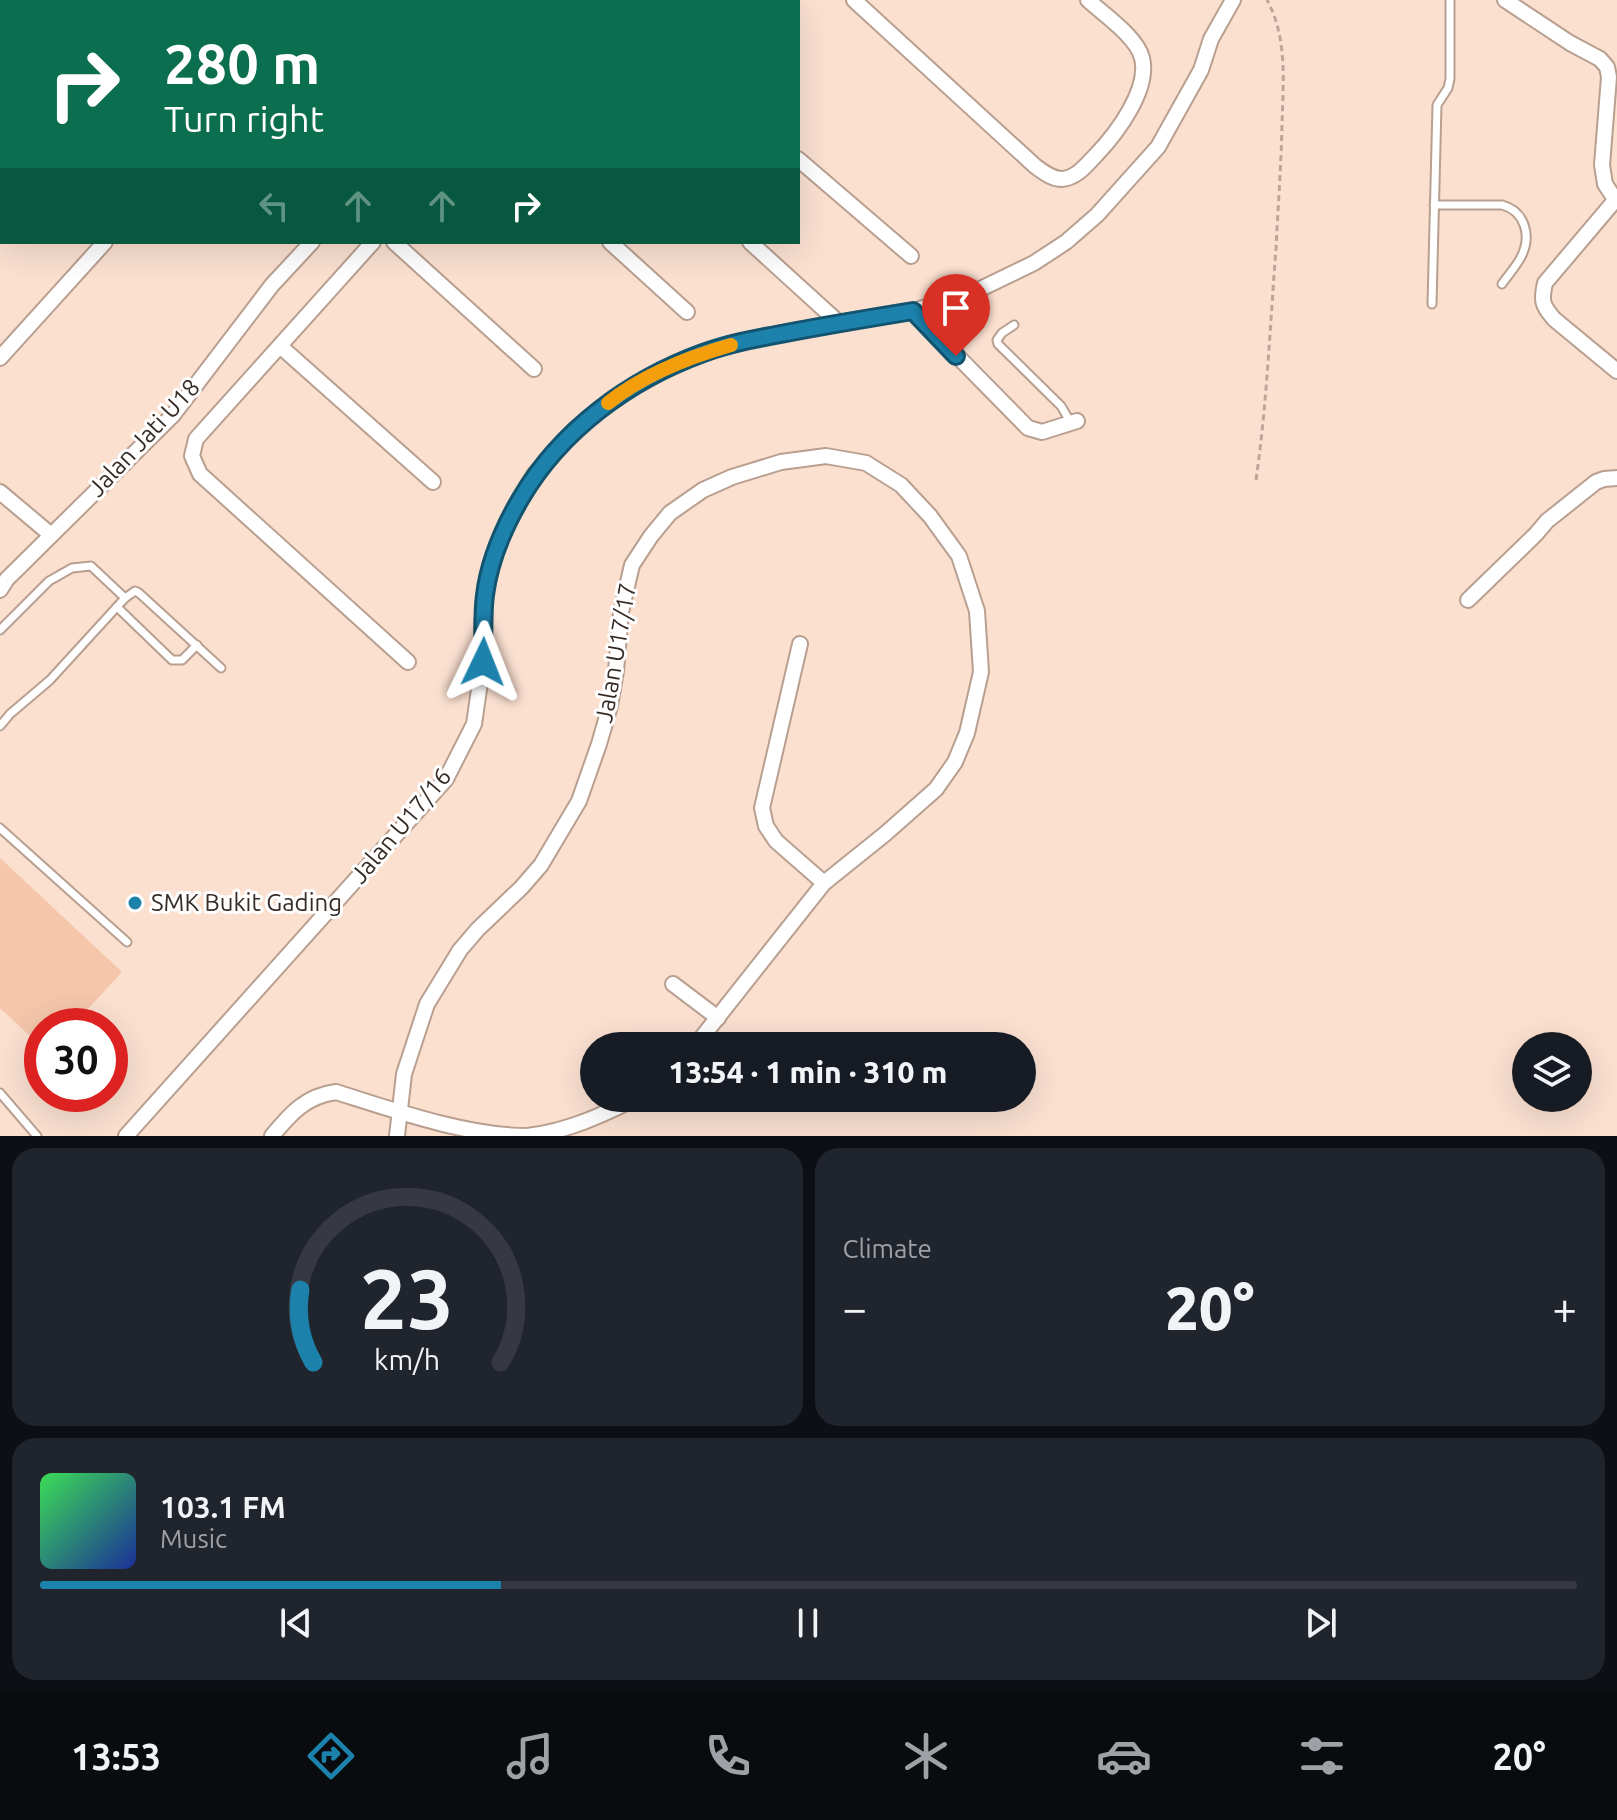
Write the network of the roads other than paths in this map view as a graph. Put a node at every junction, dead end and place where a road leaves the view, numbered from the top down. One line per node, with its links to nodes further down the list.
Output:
1 (854, 0): 2 (street)
2 (1088, 0)
3 (1233, 0): 18 (street, Jalan U17/16)
4 (1450, 0): 8 (lane)
5 (1505, 0): 7 (street)
6 (800, 161): 15 (street)
7 (1616, 198): 25 (street)
8 (1434, 205): 16 (lane); 17 (lane)
9 (103, 244): 23 (street)
10 (310, 244): 30 (street, Jalan Jati U18)
11 (371, 244): 22 (street)
12 (396, 244): 24 (street)
13 (612, 244): 19 (street)
14 (752, 244): 20 (street)
15 (911, 256)
16 (1502, 284)
17 (1432, 304)
18 (913, 311): 20 (street, Jalan U17/16); 26 (street)
19 (687, 312)
20 (839, 323): 51 (street, Jalan U17/16)
21 (1014, 325): 26 (lane)
22 (280, 346): 28 (street); 38 (street)
23 (0, 358)
24 (534, 369)
25 (1617, 371)
26 (1074, 422)
27 (1617, 478): 33 (street)
28 (433, 482)
29 (0, 492): 30 (street)
30 (50, 534): 31 (street, Jalan Jati U18)
31 (0, 590)
32 (125, 598): 34 (lane); 35 (lane); 37 (lane)
33 (1468, 600)
34 (117, 607): 37 (lane); 40 (lane)
35 (0, 630)
36 (800, 644): 42 (street)
37 (197, 645): 39 (lane)
38 (408, 662)
39 (221, 668)
40 (0, 726)
41 (0, 828): 43 (lane)
42 (824, 883): 45 (street, Jalan U17/17); 48 (street, Jalan U17/17)
43 (127, 942)
44 (673, 984): 45 (street)
45 (718, 1018): 46 (street, Jalan U17/17)
46 (706, 1032)
47 (0, 1093): 50 (lane)
48 (399, 1112): 49 (street); 52 (street); 53 (street, Jalan U17/17)
49 (608, 1112)
50 (37, 1136)
51 (126, 1136)
52 (272, 1136)
53 (397, 1136)

